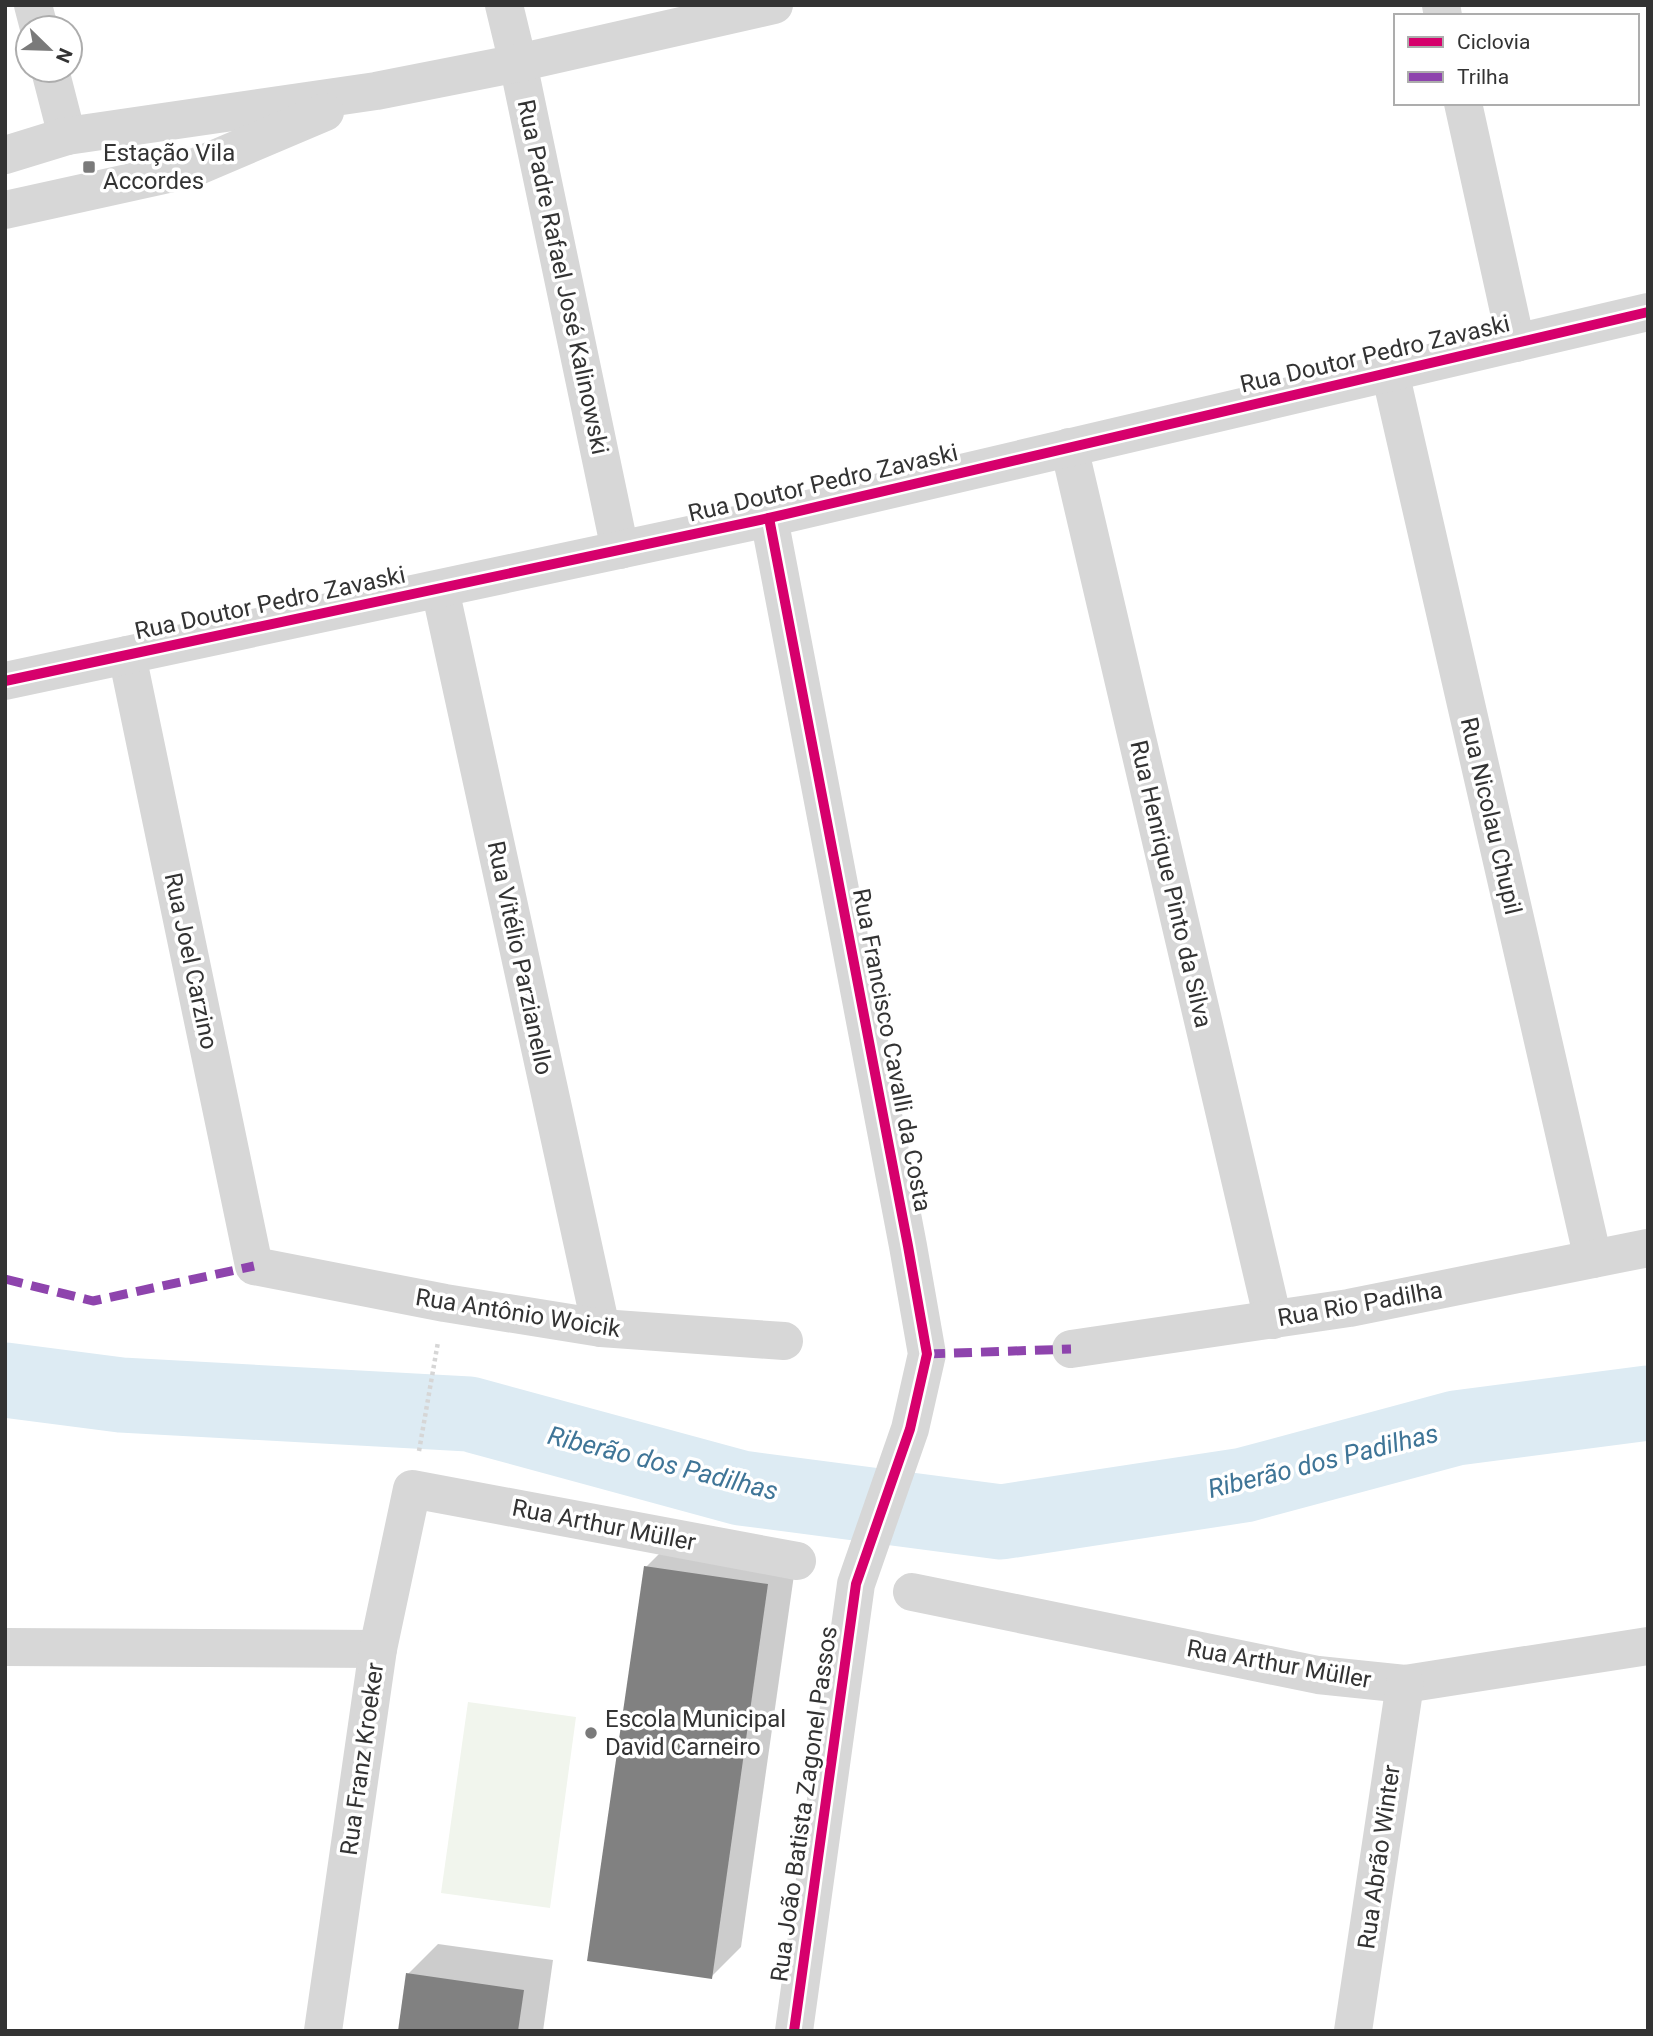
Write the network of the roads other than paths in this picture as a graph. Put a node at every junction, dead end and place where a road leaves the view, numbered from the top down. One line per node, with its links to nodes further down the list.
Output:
1 (504, 5): 3 (street, Rua Padre Rafael José Kalinowski)
2 (774, 5): 3 (street)
3 (518, 63): 5 (street); 15 (street, Rua Padre Rafael José Kalinowski)
4 (54, 84): 7 (street)
5 (376, 91): 7 (street); 9 (street)
6 (1463, 105): 11 (street)
7 (67, 136): 8 (street)
8 (5, 155)
9 (5, 210)
10 (1648, 312): 11 (street, Rua Doutor Pedro Zavaski)
11 (1517, 343): 12 (street, Rua Doutor Pedro Zavaski)
12 (1390, 372): 13 (street, Rua Doutor Pedro Zavaski); 20 (street, Rua Nicolau Chupil)
13 (1069, 447): 14 (street, Rua Doutor Pedro Zavaski); 22 (street, Rua Henrique Pinto da Silva)
14 (769, 518): 15 (street, Rua Doutor Pedro Zavaski); 28 (street, Rua Francisco Cavalli da Costa)
15 (621, 550): 16 (street, Rua Doutor Pedro Zavaski)
16 (440, 589): 17 (street, Rua Doutor Pedro Zavaski); 23 (street, Rua Vitélio Parzianello)
17 (127, 655): 18 (street, Rua Doutor Pedro Zavaski); 21 (street, Rua Joel Carzino)
18 (5, 681)
19 (1648, 1248): 20 (street, Rua Rio Padilha)
20 (1593, 1259): 22 (street, Rua Rio Padilha)
21 (254, 1266): 23 (street, Rua Antônio Woicik)
22 (1273, 1320): 25 (street, Rua Rio Padilha)
23 (601, 1328): 24 (street, Rua Antônio Woicik)
24 (784, 1341)
25 (1071, 1349)
26 (414, 1475): 27 (street, Rua Arthur Müller); 32 (street, Rua Franz Kroeker)
27 (797, 1561)
28 (860, 1575): 35 (street, Rua João Batista Zagonel Passos)
29 (912, 1592): 33 (street, Rua Arthur Müller)
30 (1648, 1646): 33 (street, Rua Arthur Müller)
31 (5, 1647): 32 (street)
32 (378, 1649): 34 (street, Rua Franz Kroeker)
33 (1405, 1684): 36 (street, Rua Abrão Winter)
34 (323, 2031)
35 (794, 2031)
36 (1353, 2031)

